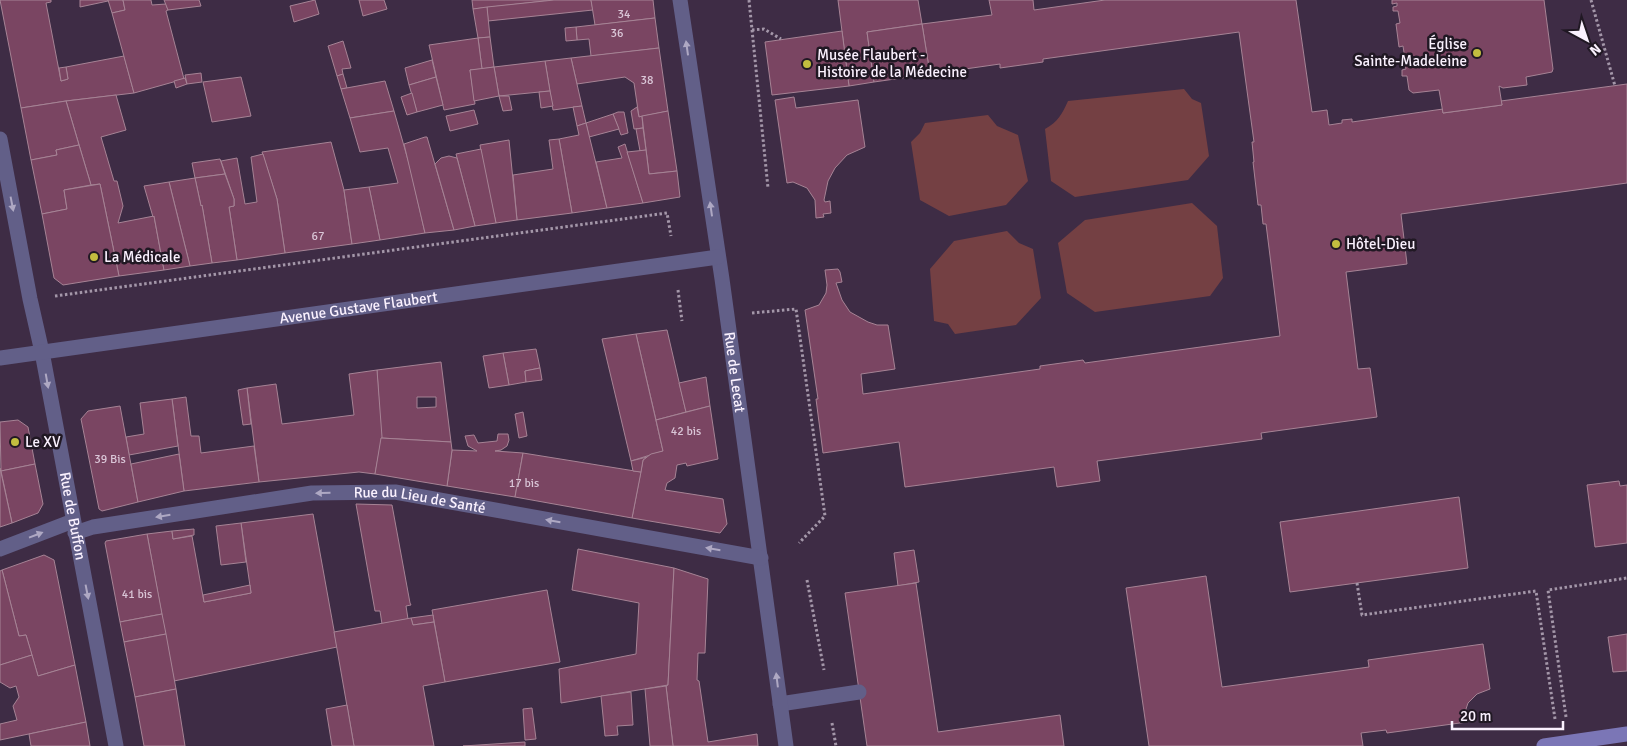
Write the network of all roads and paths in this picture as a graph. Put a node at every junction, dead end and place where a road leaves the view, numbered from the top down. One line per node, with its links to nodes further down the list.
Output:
1 (680, 0): 9 (street, Rue de Lecat, one-way to 1)
2 (749, 0): 4 (path)
3 (1591, 0): 6 (path)
4 (752, 30): 5 (path); 8 (path)
5 (781, 39)
6 (1615, 86)
7 (0, 139): 11 (street, Rue de Buffon, one-way to 11)
8 (768, 188)
9 (718, 257): 10 (street, Avenue Gustave Flaubert); 12 (street, Rue de Lecat)
10 (675, 263): 11 (path); 13 (path); 14 (street, Avenue Gustave Flaubert)
11 (30, 299): 14 (street, Rue de Buffon)
12 (726, 315): 17 (path); 19 (street, Rue de Lecat)
13 (682, 321)
14 (42, 352): 15 (street, Avenue Gustave Flaubert); 16 (street, Rue de Buffon, one-way to 16)
15 (0, 358)
16 (74, 527): 18 (street, Rue du Lieu de Santé, one-way to 16); 19 (street, Rue du Lieu de Santé, one-way to 16); 28 (street, Rue de Buffon, one-way to 28)
17 (799, 542)
18 (0, 549)
19 (761, 558): 25 (street, Rue de Lecat, one-way to 19)
20 (1627, 578): 27 (path)
21 (807, 580): 24 (path)
22 (1357, 583): 27 (path)
23 (859, 692): 24 (street)
24 (828, 697): 25 (street); 30 (path)
25 (780, 704): 29 (street, Rue de Lecat)
26 (1627, 734): 27 (street)
27 (1557, 744)
28 (116, 746)
29 (786, 746)
30 (836, 746)

